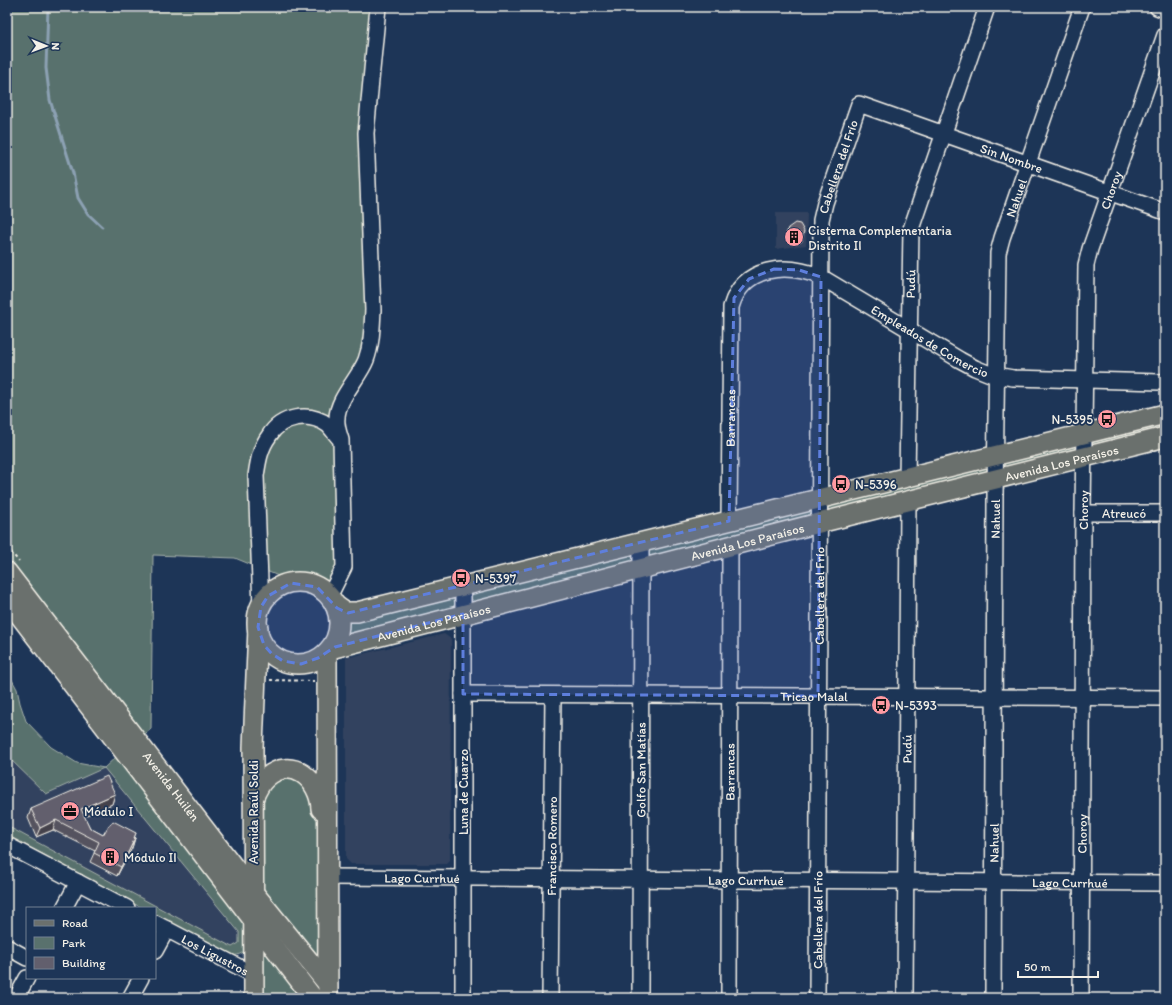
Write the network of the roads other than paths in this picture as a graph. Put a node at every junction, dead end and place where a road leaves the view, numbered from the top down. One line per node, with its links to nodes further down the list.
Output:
1 (378, 7): 21 (street)
2 (987, 7): 8 (street, Pudú)
3 (1082, 7): 9 (street, Nahuel)
4 (1157, 7): 5 (street)
5 (1165, 10)
6 (1165, 35): 10 (street, Choroy)
7 (859, 104): 8 (street, Sin Nombre); 12 (street, Cabellera del Frío)
8 (943, 133): 9 (street, Sin Nombre); 14 (street, Pudú)
9 (1028, 163): 10 (street, Sin Nombre); 15 (street, Nahuel)
10 (1110, 192): 11 (street, Sin Nombre); 16 (street, Choroy)
11 (1165, 212)
12 (821, 277): 13 (street, Empleados de Comercio); 14 (street, Empleados de Comercio); 26 (street, Cabellera del Frío)
13 (731, 315): 30 (street, Barrancas)
14 (909, 330): 15 (street, Empleados de Comercio); 24 (street, Pudú)
15 (997, 376): 16 (street, Empleados de Comercio); 22 (street, Nahuel)
16 (1084, 381): 17 (street, Empleados de Comercio); 19 (street, Choroy)
17 (1165, 381)
18 (1165, 414): 19 (main road, Avenida Los Paraísos)
19 (1084, 434): 22 (main road, Avenida Los Paraísos); 23 (street, Choroy)
20 (1165, 437): 23 (main road, Avenida Los Paraísos)
21 (340, 440): 38 (street); 39 (street)
22 (996, 456): 24 (main road, Avenida Los Paraísos); 25 (street, Nahuel)
23 (1084, 457): 25 (main road, Avenida Los Paraísos); 28 (street, Choroy)
24 (907, 477): 26 (main road, Avenida Los Paraísos)
25 (995, 479): 27 (main road, Avenida Los Paraísos); 49 (street, Nahuel)
26 (819, 499): 30 (main road, Avenida Los Paraísos); 31 (street, Cabellera del Frío)
27 (908, 501): 31 (main road, Avenida Los Paraísos); 48 (street, Pudú)
28 (1083, 513): 29 (street, Atreucó); 50 (street, Choroy)
29 (1165, 513)
30 (729, 521): 32 (main road, Avenida Los Paraísos)
31 (819, 523): 33 (main road, Avenida Los Paraísos); 47 (street, Cabellera del Frío)
32 (641, 543): 34 (street, Golfo San Matías); 36 (main road, Avenida Los Paraísos)
33 (730, 546): 34 (main road, Avenida Los Paraísos); 46 (street, Barrancas)
34 (641, 568): 40 (main road, Avenida Los Paraísos); 45 (street, Golfo San Matías)
35 (7, 572): 56 (main road, Avenida Huilén)
36 (463, 586): 38 (main road, Avenida Los Paraísos); 40 (street, Luna de Cuarzo)
37 (7, 599): 71 (main road, Avenida Huilén)
38 (332, 601): 39 (main road, Avenida Los Paraísos); 42 (main road)
39 (261, 607): 41 (main road, Avenida Los Paraísos)
40 (463, 614): 42 (main road, Avenida Los Paraísos); 43 (street, Luna de Cuarzo)
41 (258, 627): 42 (main road, Avenida Los Paraísos); 52 (main road, Avenida Raúl Soldi)
42 (329, 650): 54 (main road)
43 (463, 694): 44 (street, Tricao Malal); 58 (street, Luna de Cuarzo)
44 (553, 695): 45 (street, Tricao Malal); 59 (street, Francisco Romero)
45 (640, 695): 46 (street, Tricao Malal); 60 (street, Golfo San Matías)
46 (730, 696): 47 (street, Tricao Malal); 61 (street, Barrancas)
47 (818, 696): 48 (street, Tricao Malal); 62 (street, Cabellera del Frío)
48 (907, 697): 49 (street, Tricao Malal); 63 (street, Pudú)
49 (995, 697): 50 (street, Tricao Malal); 65 (street, Nahuel)
50 (1083, 698): 51 (street, Tricao Malal); 66 (street, Choroy)
51 (1165, 698)
52 (253, 800): 53 (main road, Avenida Raúl Soldi); 54 (main road)
53 (253, 843): 56 (main road); 68 (main road, Avenida Raúl Soldi)
54 (327, 843): 57 (main road)
55 (7, 844): 64 (street)
56 (227, 859): 68 (main road, Avenida Huilén)
57 (327, 878): 58 (street, Lago Currhué); 79 (main road)
58 (463, 878): 59 (street, Lago Currhué); 84 (street, Luna de Cuarzo)
59 (552, 879): 60 (street, Lago Currhué); 85 (street, Francisco Romero)
60 (640, 879): 61 (street, Lago Currhué); 86 (street, Golfo San Matías)
61 (729, 880): 62 (street, Lago Currhué); 87 (street, Barrancas)
62 (817, 880): 63 (street, Lago Currhué); 88 (street, Cabellera del Frío)
63 (906, 881): 65 (street, Lago Currhué); 89 (street, Pudú)
64 (78, 882): 69 (street); 70 (street)
65 (994, 882): 66 (street, Lago Currhué); 90 (street, Nahuel)
66 (1082, 882): 67 (street, Lago Currhué); 91 (street, Choroy)
67 (1165, 883)
68 (253, 892): 71 (main road, Avenida Raúl Soldi); 79 (main road, Avenida Huilén)
69 (65, 907)
70 (125, 907)
71 (253, 920): 78 (main road, Avenida Raúl Soldi); 82 (main road, Avenida Huilén)
72 (161, 926): 74 (street); 78 (street, Los Ligustros)
73 (7, 947): 75 (street)
74 (156, 947)
75 (26, 957)
76 (26, 979): 80 (street)
77 (140, 979): 81 (street)
78 (252, 989)
79 (327, 991): 83 (street, Avenida Huilén)
80 (16, 998)
81 (130, 998)
82 (313, 998)
83 (339, 998)
84 (463, 998)
85 (550, 998)
86 (640, 998)
87 (729, 998)
88 (817, 998)
89 (906, 998)
90 (993, 998)
91 (1082, 998)

